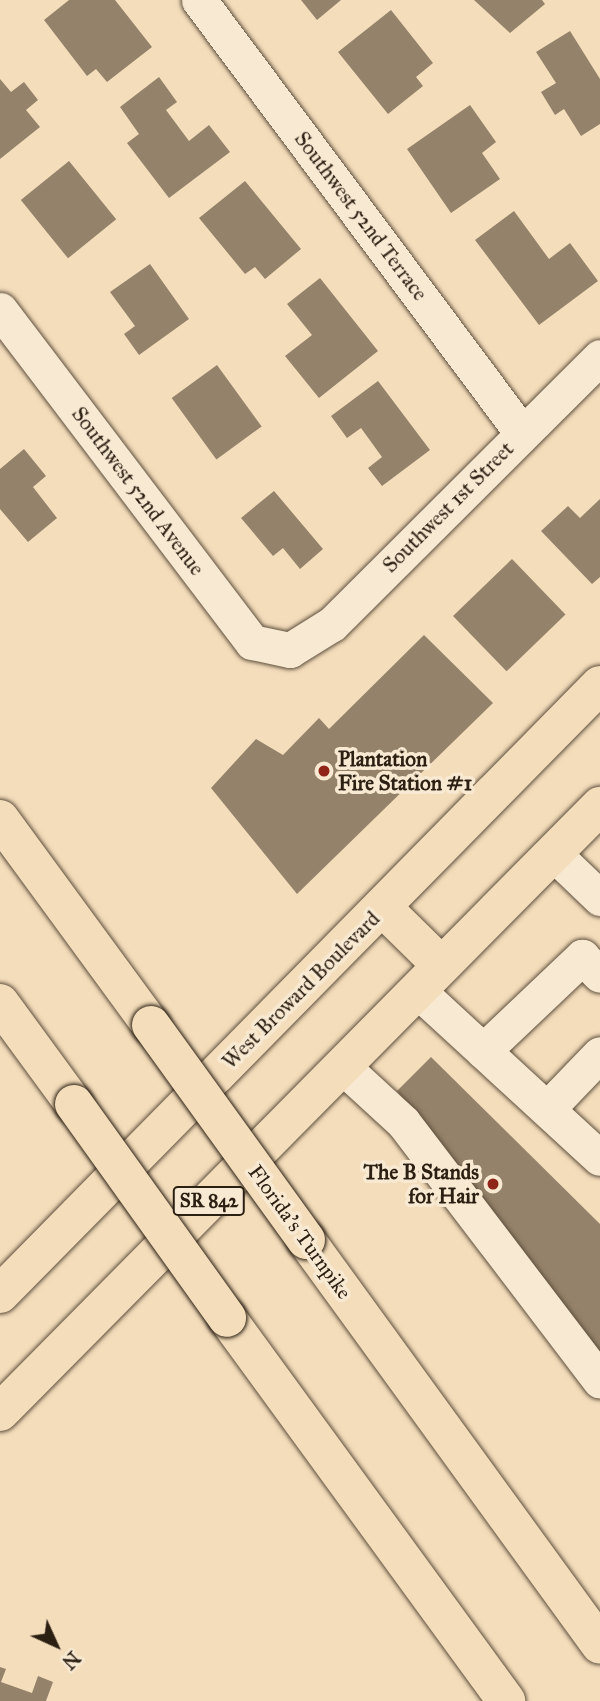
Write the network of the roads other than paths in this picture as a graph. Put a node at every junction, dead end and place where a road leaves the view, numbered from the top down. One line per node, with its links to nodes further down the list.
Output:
1 (200, 0): 4 (street, Southwest 52nd Terrace)
2 (0, 310): 5 (street, Southwest 52nd Avenue)
3 (600, 357): 4 (street, Southwest 1st Street)
4 (522, 433): 5 (street, Southwest 1st Street)
5 (289, 650)
6 (598, 690): 11 (main road, West Broward Boulevard)
7 (600, 806): 9 (main road, SR 842)
8 (0, 818): 23 (main road, Florida's Turnpike, bridge)
9 (554, 854): 10 (street); 13 (main road, SR 842)
10 (595, 884)
11 (383, 908): 13 (main road); 20 (main road, West Broward Boulevard)
12 (600, 975): 15 (street)
13 (429, 977): 15 (street); 17 (main road, SR 842)
14 (0, 1003): 24 (main road, bridge)
15 (483, 1051): 18 (street)
16 (600, 1054): 18 (street)
17 (342, 1066): 21 (street); 22 (main road, SR 842)
18 (547, 1109): 19 (street)
19 (600, 1158)
20 (0, 1294)
21 (600, 1381)
22 (0, 1412)
23 (600, 1644)
24 (506, 1701)

